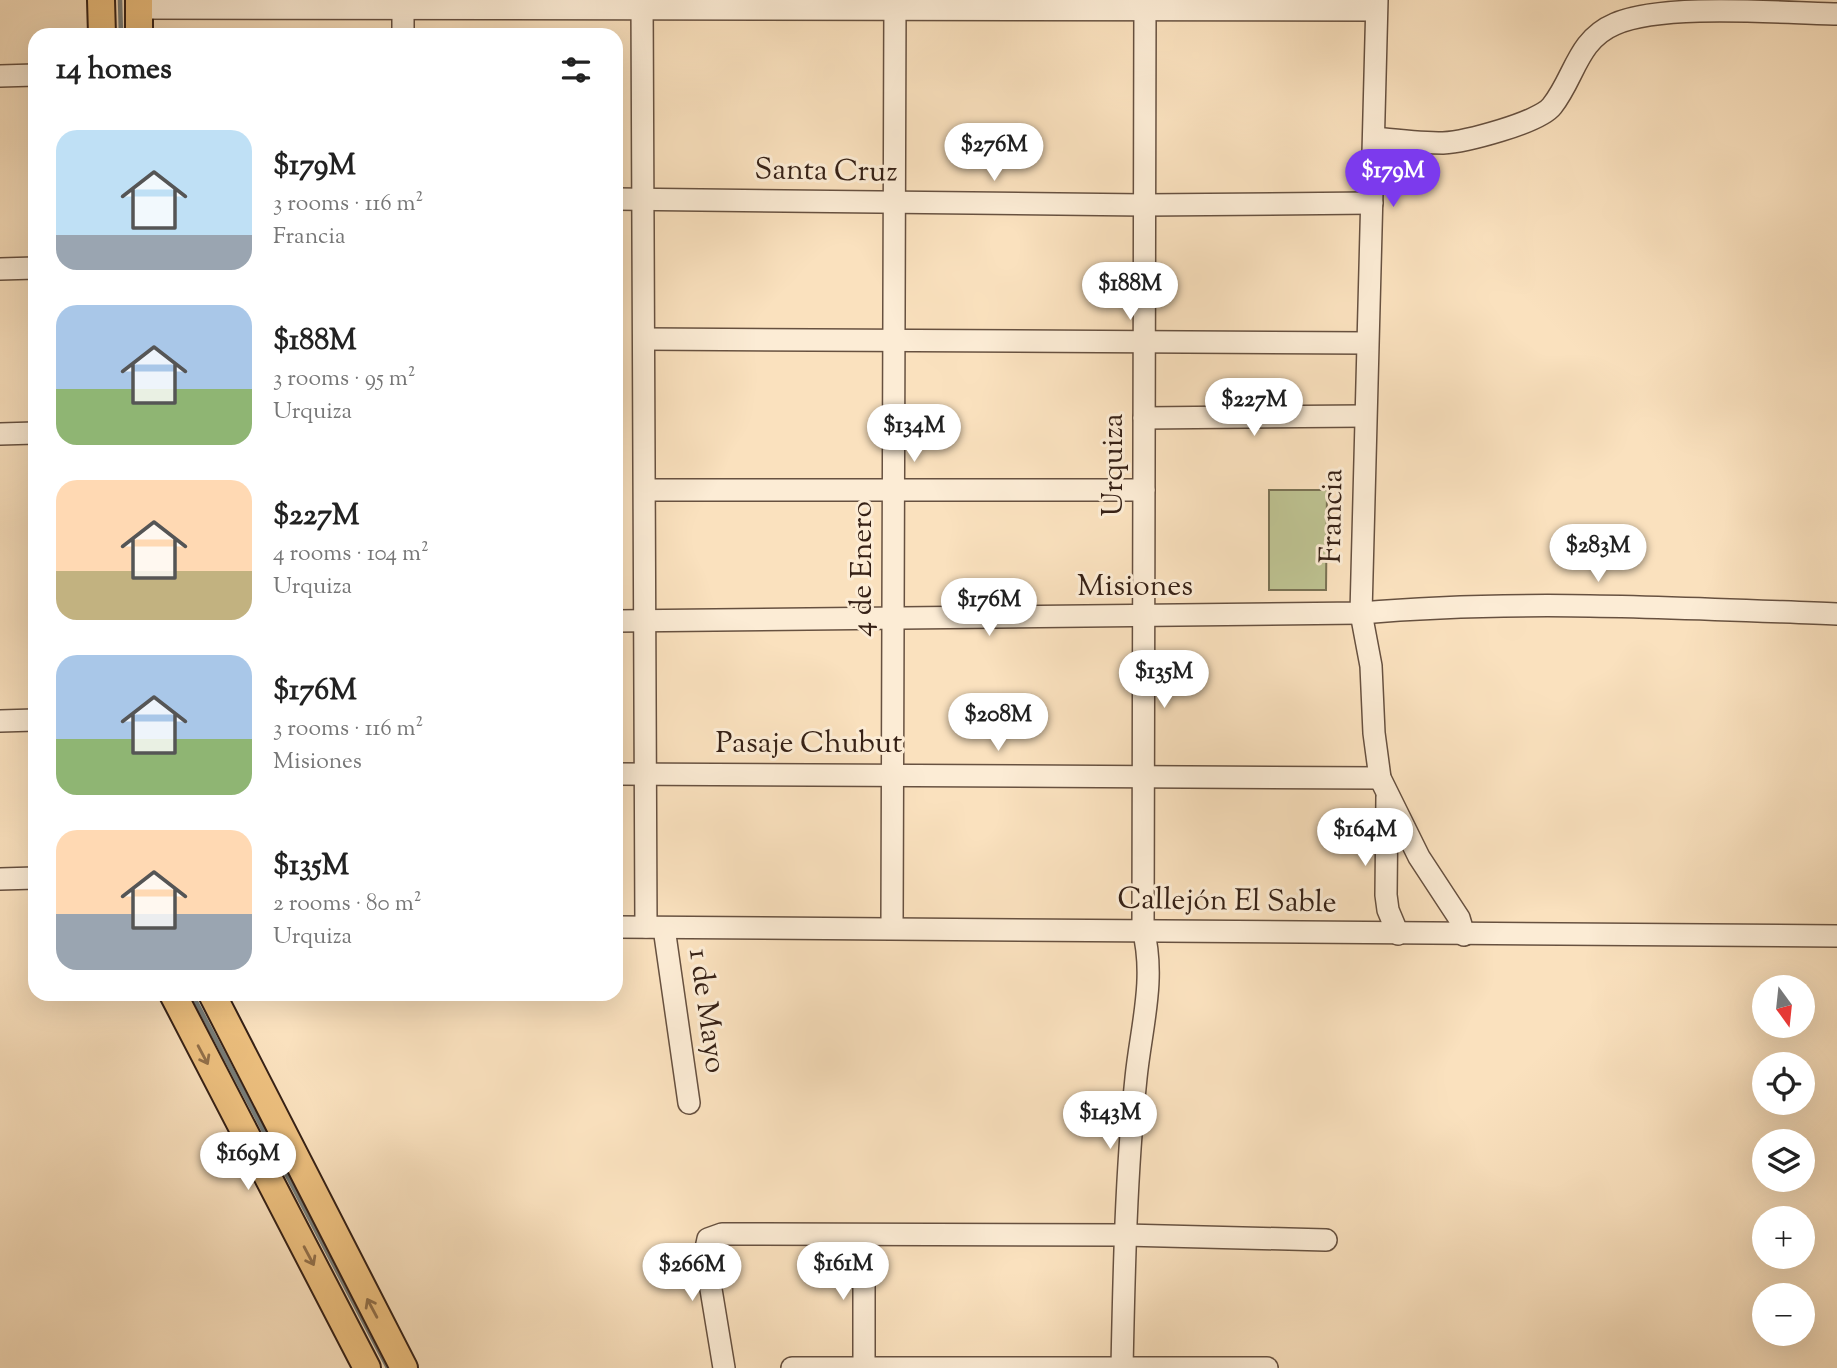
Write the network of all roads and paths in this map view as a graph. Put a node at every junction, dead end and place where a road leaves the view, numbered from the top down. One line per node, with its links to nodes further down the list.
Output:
1 (101, 0): 9 (main road)
2 (642, 3): 4 (street); 5 (street); 16 (street, 1 de Mayo)
3 (139, 4): 4 (street); 10 (main road)
4 (403, 4): 11 (street)
5 (894, 4): 6 (street); 17 (street, 4 de Enero)
6 (1145, 4): 7 (street); 19 (street, Urquiza)
7 (1377, 5): 14 (street, Francia)
8 (1837, 14): 14 (street)
9 (102, 28)
10 (139, 28)
11 (403, 28)
12 (28, 75): 13 (street)
13 (0, 76)
14 (1374, 138): 18 (street, Francia)
15 (623, 199): 16 (street, Santa Cruz)
16 (644, 199): 17 (street, Santa Cruz); 22 (street, 1 de Mayo)
17 (894, 203): 19 (street, Santa Cruz); 23 (street, 4 de Enero)
18 (1372, 203): 19 (street, Santa Cruz); 25 (street, Francia)
19 (1144, 205): 24 (street, Urquiza)
20 (28, 268): 21 (street)
21 (0, 269)
22 (645, 339): 23 (street); 30 (street, 1 de Mayo)
23 (893, 342): 24 (street); 32 (street, 4 de Enero)
24 (1144, 342): 25 (street); 27 (street, Urquiza)
25 (1367, 343): 26 (street, Francia)
26 (1365, 416): 27 (street); 33 (street, Francia)
27 (1144, 418): 31 (street, Urquiza)
28 (0, 433): 29 (street)
29 (28, 433)
30 (646, 490): 32 (street); 38 (street, 1 de Mayo)
31 (1144, 490): 32 (street); 36 (street, Urquiza)
32 (893, 491): 35 (street, 4 de Enero)
33 (1361, 613): 34 (street, Misiones); 36 (street, Misiones); 45 (street, Francia)
34 (1837, 614)
35 (893, 617): 36 (street, Misiones); 38 (street, Misiones); 43 (street, 4 de Enero)
36 (1143, 617): 44 (street, Urquiza)
37 (623, 621): 38 (street, Misiones)
38 (646, 621): 42 (street, 1 de Mayo)
39 (28, 720): 40 (street)
40 (0, 721)
41 (623, 774): 42 (street, Pasaje Chubut)
42 (645, 774): 43 (street, Pasaje Chubut); 49 (street, 1 de Mayo)
43 (892, 774): 44 (street, Pasaje Chubut); 50 (street, 4 de Enero)
44 (1143, 774): 45 (street, Pasaje Chubut); 51 (street, Urquiza)
45 (1383, 785): 52 (street); 53 (street)
46 (28, 878): 47 (street)
47 (0, 879)
48 (623, 927): 49 (street, Callejón El Sable)
49 (655, 927): 50 (street, Callejón El Sable); 57 (street, 1 de Mayo)
50 (892, 927): 51 (street, Callejón El Sable)
51 (1143, 929): 52 (street, Callejón El Sable); 59 (street, Urquiza)
52 (1398, 934): 53 (street, Callejón El Sable)
53 (1464, 935): 54 (street, Callejón El Sable)
54 (1837, 936)
55 (177, 1001): 63 (main road, one-way to 63)
56 (216, 1001): 64 (main road, one-way to 56)
57 (689, 1103)
58 (864, 1236): 59 (street); 61 (street); 65 (street)
59 (1125, 1236): 60 (street); 62 (street, Urquiza)
60 (1326, 1240)
61 (864, 1367): 62 (street); 66 (street)
62 (1122, 1367): 67 (street)
63 (367, 1368)
64 (404, 1368)
65 (723, 1368)
66 (792, 1368)
67 (1266, 1368)

